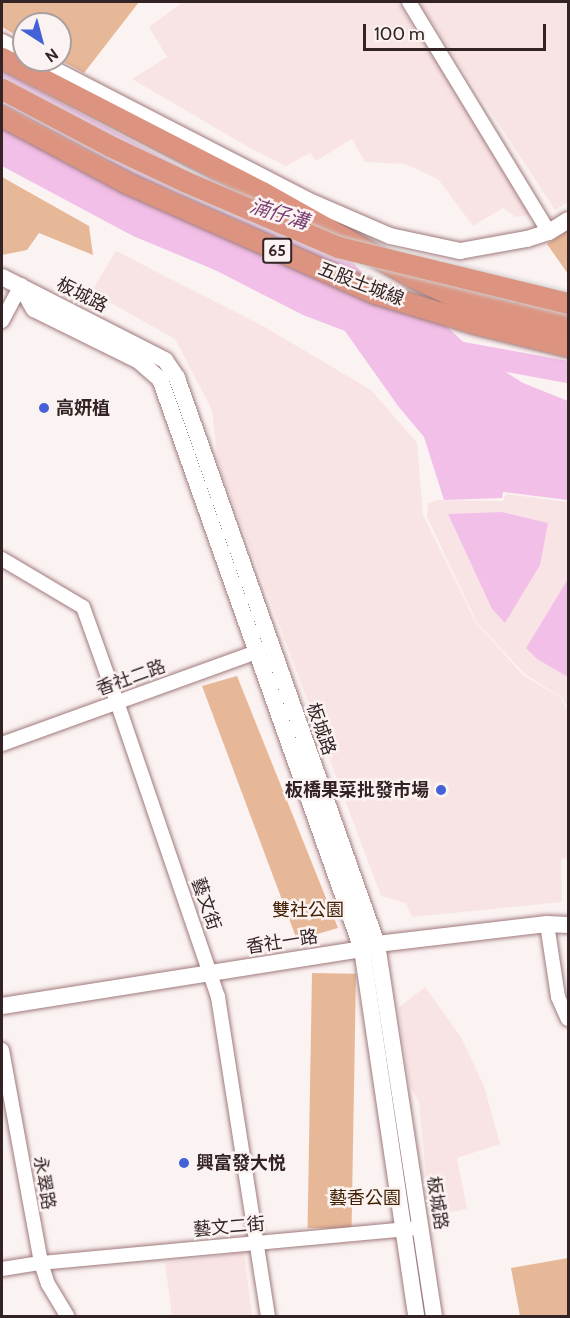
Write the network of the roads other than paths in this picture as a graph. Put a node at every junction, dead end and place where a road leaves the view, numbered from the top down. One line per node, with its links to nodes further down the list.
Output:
1 (409, 2): 8 (street)
2 (2, 58): 11 (highway)
3 (59, 72): 6 (street)
4 (2, 88): 12 (highway, 五股土城線 / 65, bridge)
5 (2, 116): 16 (highway, 五股土城線 / 65)
6 (307, 200): 8 (street); 11 (highway)
7 (568, 220): 8 (street)
8 (549, 232)
9 (2, 277): 10 (street, 板城路)
10 (21, 286): 14 (street); 18 (street, 板城路)
11 (464, 293): 13 (highway); 15 (highway)
12 (568, 303)
13 (568, 314)
14 (2, 321)
15 (568, 329)
16 (568, 346)
17 (2, 559): 19 (street, 藝文街)
18 (265, 649): 19 (street, 香社二路); 23 (street, 板城路)
19 (117, 702): 20 (street, 香社二路); 24 (street, 藝文街)
20 (2, 744)
21 (547, 924): 22 (street, 香社一路); 23 (street, 香社一路); 26 (street)
22 (568, 925)
23 (370, 947): 24 (street, 香社一路); 28 (street, 板城路)
24 (212, 973): 25 (street, 香社一路); 29 (street, 藝文街)
25 (2, 1006)
26 (568, 1019)
27 (2, 1050): 30 (street, 永翠路)
28 (413, 1229): 29 (street, 藝文二街); 34 (street, 板城路); 35 (street, 板城路)
29 (257, 1242): 30 (street, 藝文二街); 33 (street, 藝文街)
30 (41, 1263): 31 (street, 藝文二街); 32 (street, 永翠路)
31 (2, 1269)
32 (67, 1317)
33 (268, 1317)
34 (416, 1317)
35 (434, 1317)

